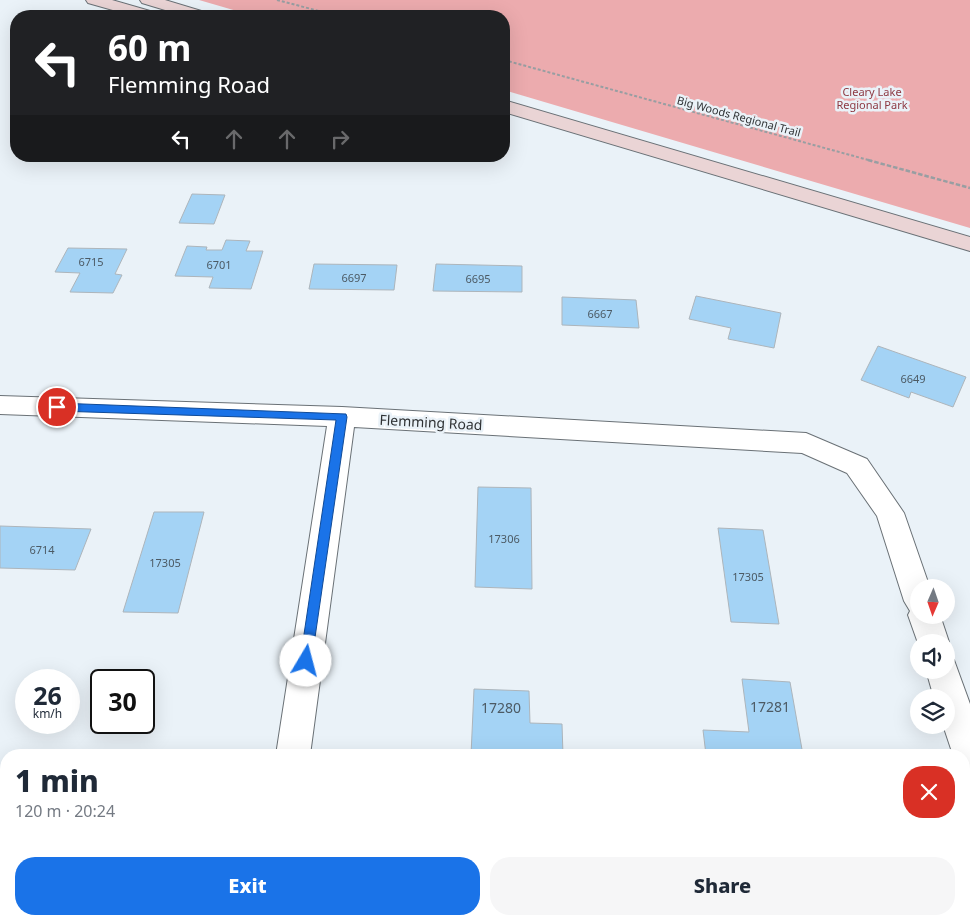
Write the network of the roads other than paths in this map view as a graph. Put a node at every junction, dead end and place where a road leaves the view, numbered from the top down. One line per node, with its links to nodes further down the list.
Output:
1 (94, 0): 3 (main road)
2 (148, 0): 4 (main road)
3 (130, 10)
4 (182, 10)
5 (510, 108): 7 (main road)
6 (510, 119): 8 (main road)
7 (970, 244)
8 (970, 250)
9 (0, 405): 10 (street, Flemming Road)
10 (342, 417): 11 (street, Flemming Road); 13 (street)
11 (912, 579)
12 (945, 679): 14 (street)
13 (294, 749)
14 (968, 749)

